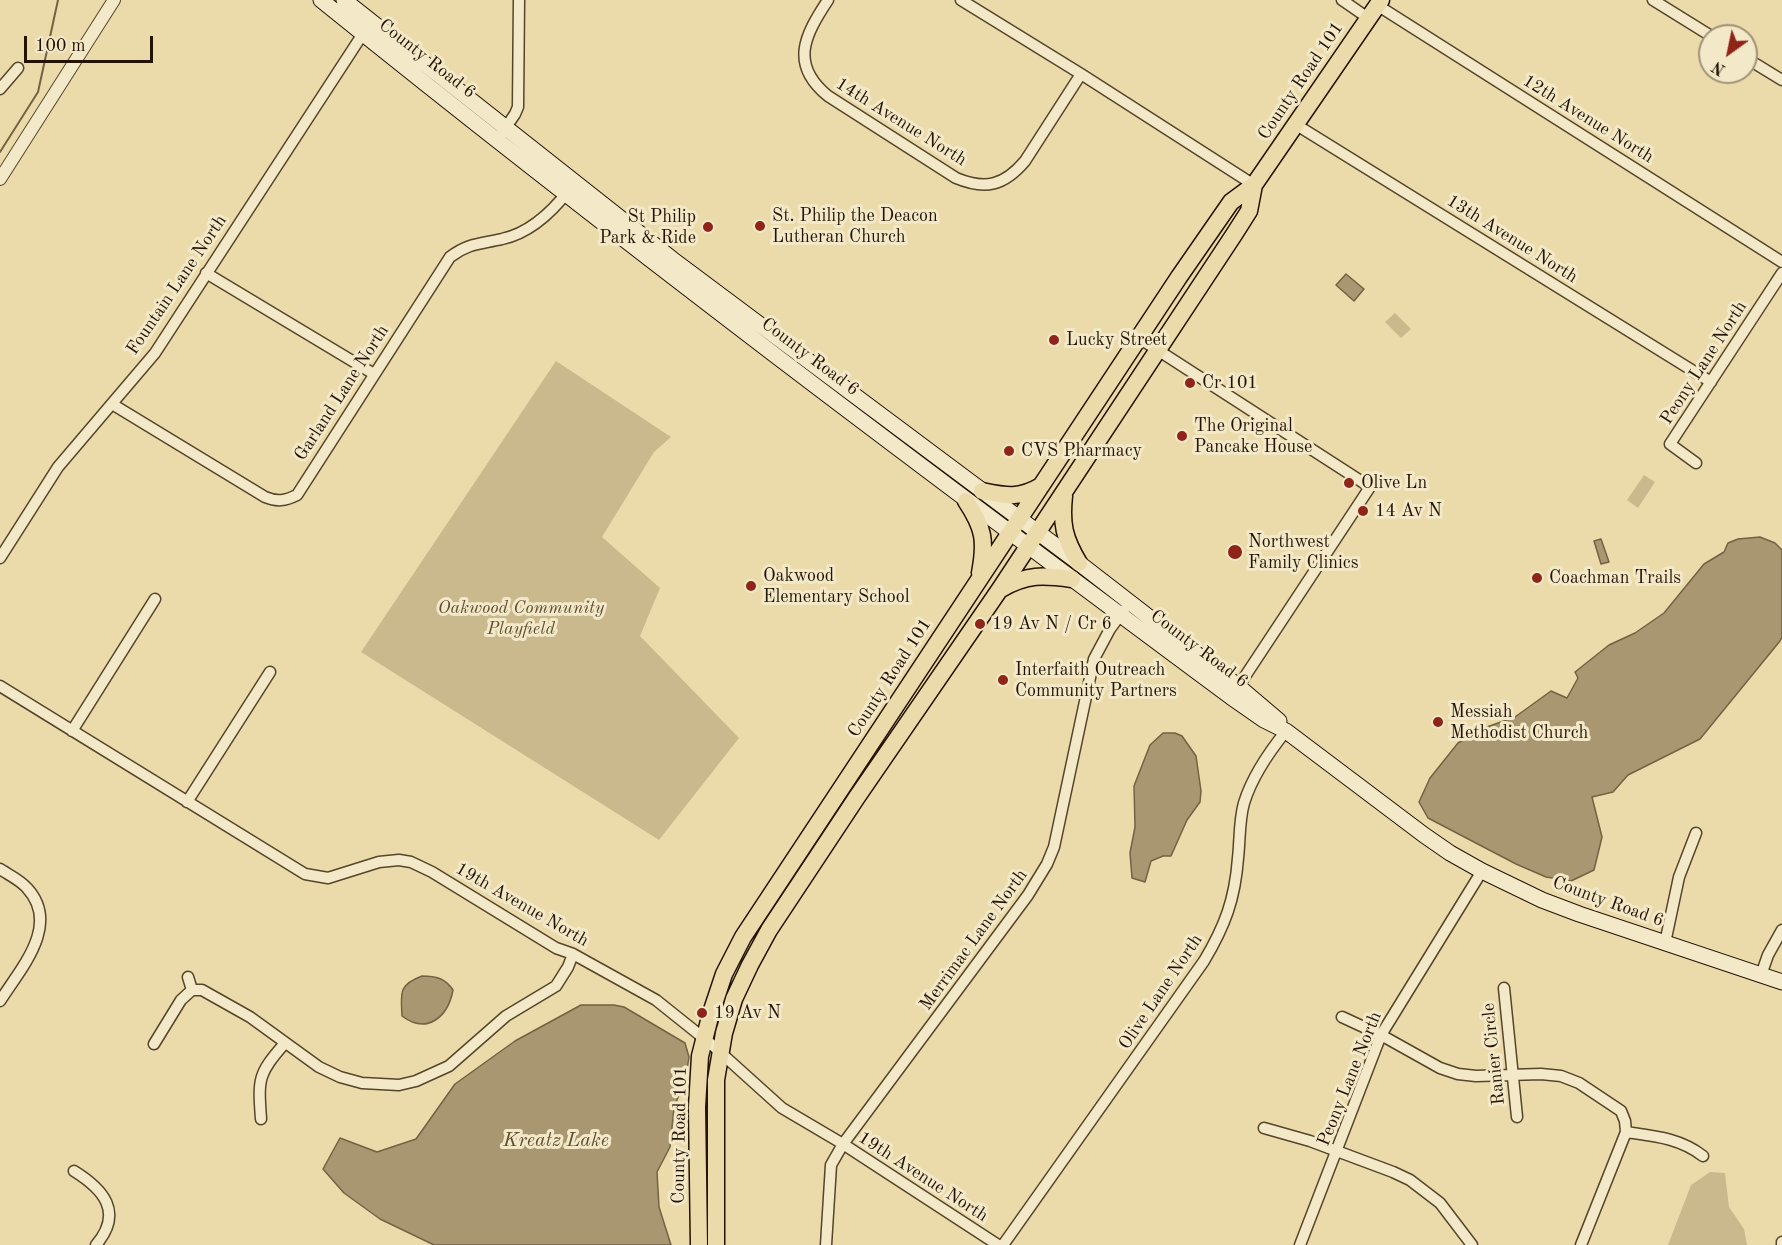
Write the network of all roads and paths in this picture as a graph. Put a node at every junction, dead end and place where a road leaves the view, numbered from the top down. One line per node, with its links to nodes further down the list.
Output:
1 (114, 0): 19 (street)
2 (321, 0): 10 (main road, County Road 6)
3 (344, 0): 10 (main road, County Road 6)
4 (519, 0): 18 (street)
5 (828, 0): 14 (street, 14th Avenue North)
6 (961, 0): 14 (street)
7 (1342, 0): 9 (street, 12th Avenue North)
8 (1653, 0): 11 (street)
9 (1375, 8): 17 (main road, County Road 101); 22 (street, 12th Avenue North)
10 (367, 28): 18 (main road, County Road 6); 23 (street, Fountain Lane North)
11 (1698, 28)
12 (1758, 65): 15 (street)
13 (18, 68): 16 (street)
14 (1081, 74): 20 (street)
15 (1782, 80)
16 (0, 89)
17 (1295, 124): 20 (main road, County Road 101); 28 (street, 13th Avenue North)
18 (501, 134): 21 (main road, County Road 6)
19 (0, 179)
20 (1254, 185): 25 (main road, County Road 101); 26 (main road, County Road 101)
21 (570, 188): 27 (street, Garland Lane North); 32 (main road, County Road 6); 34 (main road, County Road 6)
22 (1782, 262)
23 (206, 273): 27 (street); 29 (street, Fountain Lane North)
24 (1782, 273): 28 (street, Peony Lane North)
25 (1139, 338): 26 (street); 31 (main road, County Road 101)
26 (1158, 351): 33 (main road, County Road 101); 48 (street)
27 (374, 374): 29 (street, Garland Lane North)
28 (1711, 382): 30 (street, Peony Lane North)
29 (112, 404): 38 (street, Fountain Lane North)
30 (1696, 464)
31 (1041, 486): 32 (main road); 35 (main road, County Road 101)
32 (982, 491): 35 (main road, County Road 6)
33 (1064, 491): 36 (main road, County Road 101); 39 (main road)
34 (966, 501): 35 (main road, County Road 6); 40 (main road)
35 (1015, 526): 36 (main road, County Road 6); 37 (main road, County Road 6); 40 (main road, County Road 101)
36 (1037, 532): 37 (main road, County Road 101); 39 (main road, County Road 6)
37 (1027, 546): 41 (main road, County Road 6); 42 (main road, County Road 101)
38 (0, 558)
39 (1079, 563): 44 (main road, County Road 6)
40 (979, 578): 66 (main road, County Road 101)
41 (1072, 579): 42 (main road); 45 (main road, County Road 6)
42 (1000, 589): 69 (main road, County Road 101)
43 (154, 599): 49 (street)
44 (1130, 602): 45 (street, Merrimac Lane North); 48 (main road, County Road 6)
45 (1120, 615): 48 (main road, County Road 6); 75 (street, Merrimac Lane North)
46 (270, 672): 51 (street)
47 (0, 686): 49 (street, 19th Avenue North)
48 (1235, 692): 50 (main road, County Road 6)
49 (72, 731): 51 (street, 19th Avenue North)
50 (1286, 731): 54 (main road, County Road 6); 84 (street, Olive Lane North)
51 (187, 802): 57 (street, 19th Avenue North)
52 (1696, 833): 56 (street)
53 (0, 869): 63 (street)
54 (1482, 871): 56 (main road, County Road 6); 65 (street, Peony Lane North)
55 (1782, 930): 58 (street)
56 (1665, 943): 58 (main road, County Road 6)
57 (573, 954): 66 (street, 19th Avenue North); 67 (street)
58 (1761, 975): 60 (main road, County Road 6)
59 (188, 977): 62 (street)
60 (1782, 982)
61 (1504, 988): 70 (street, Ranier Circle)
62 (192, 990): 67 (street); 68 (street)
63 (0, 1001)
64 (1342, 1017): 65 (street)
65 (1381, 1035): 70 (street); 76 (street, Peony Lane North)
66 (705, 1039): 69 (street, 19th Avenue North); 80 (main road, County Road 101)
67 (285, 1043): 72 (street)
68 (154, 1044)
69 (720, 1053): 75 (street, 19th Avenue North); 81 (main road, County Road 101)
70 (1513, 1075): 71 (street, Ranier Circle); 74 (street)
71 (1517, 1118)
72 (261, 1119)
73 (1264, 1128): 76 (street)
74 (1626, 1132): 77 (street); 87 (street)
75 (843, 1144): 82 (street, Merrimac Lane North); 83 (street, 19th Avenue North)
76 (1338, 1151): 85 (street, Peony Lane North); 86 (street)
77 (1703, 1156)
78 (74, 1170): 79 (street)
79 (96, 1245)
80 (699, 1245)
81 (716, 1245)
82 (826, 1245)
83 (998, 1245)
84 (1003, 1245)
85 (1300, 1245)
86 (1472, 1245)
87 (1581, 1245)

